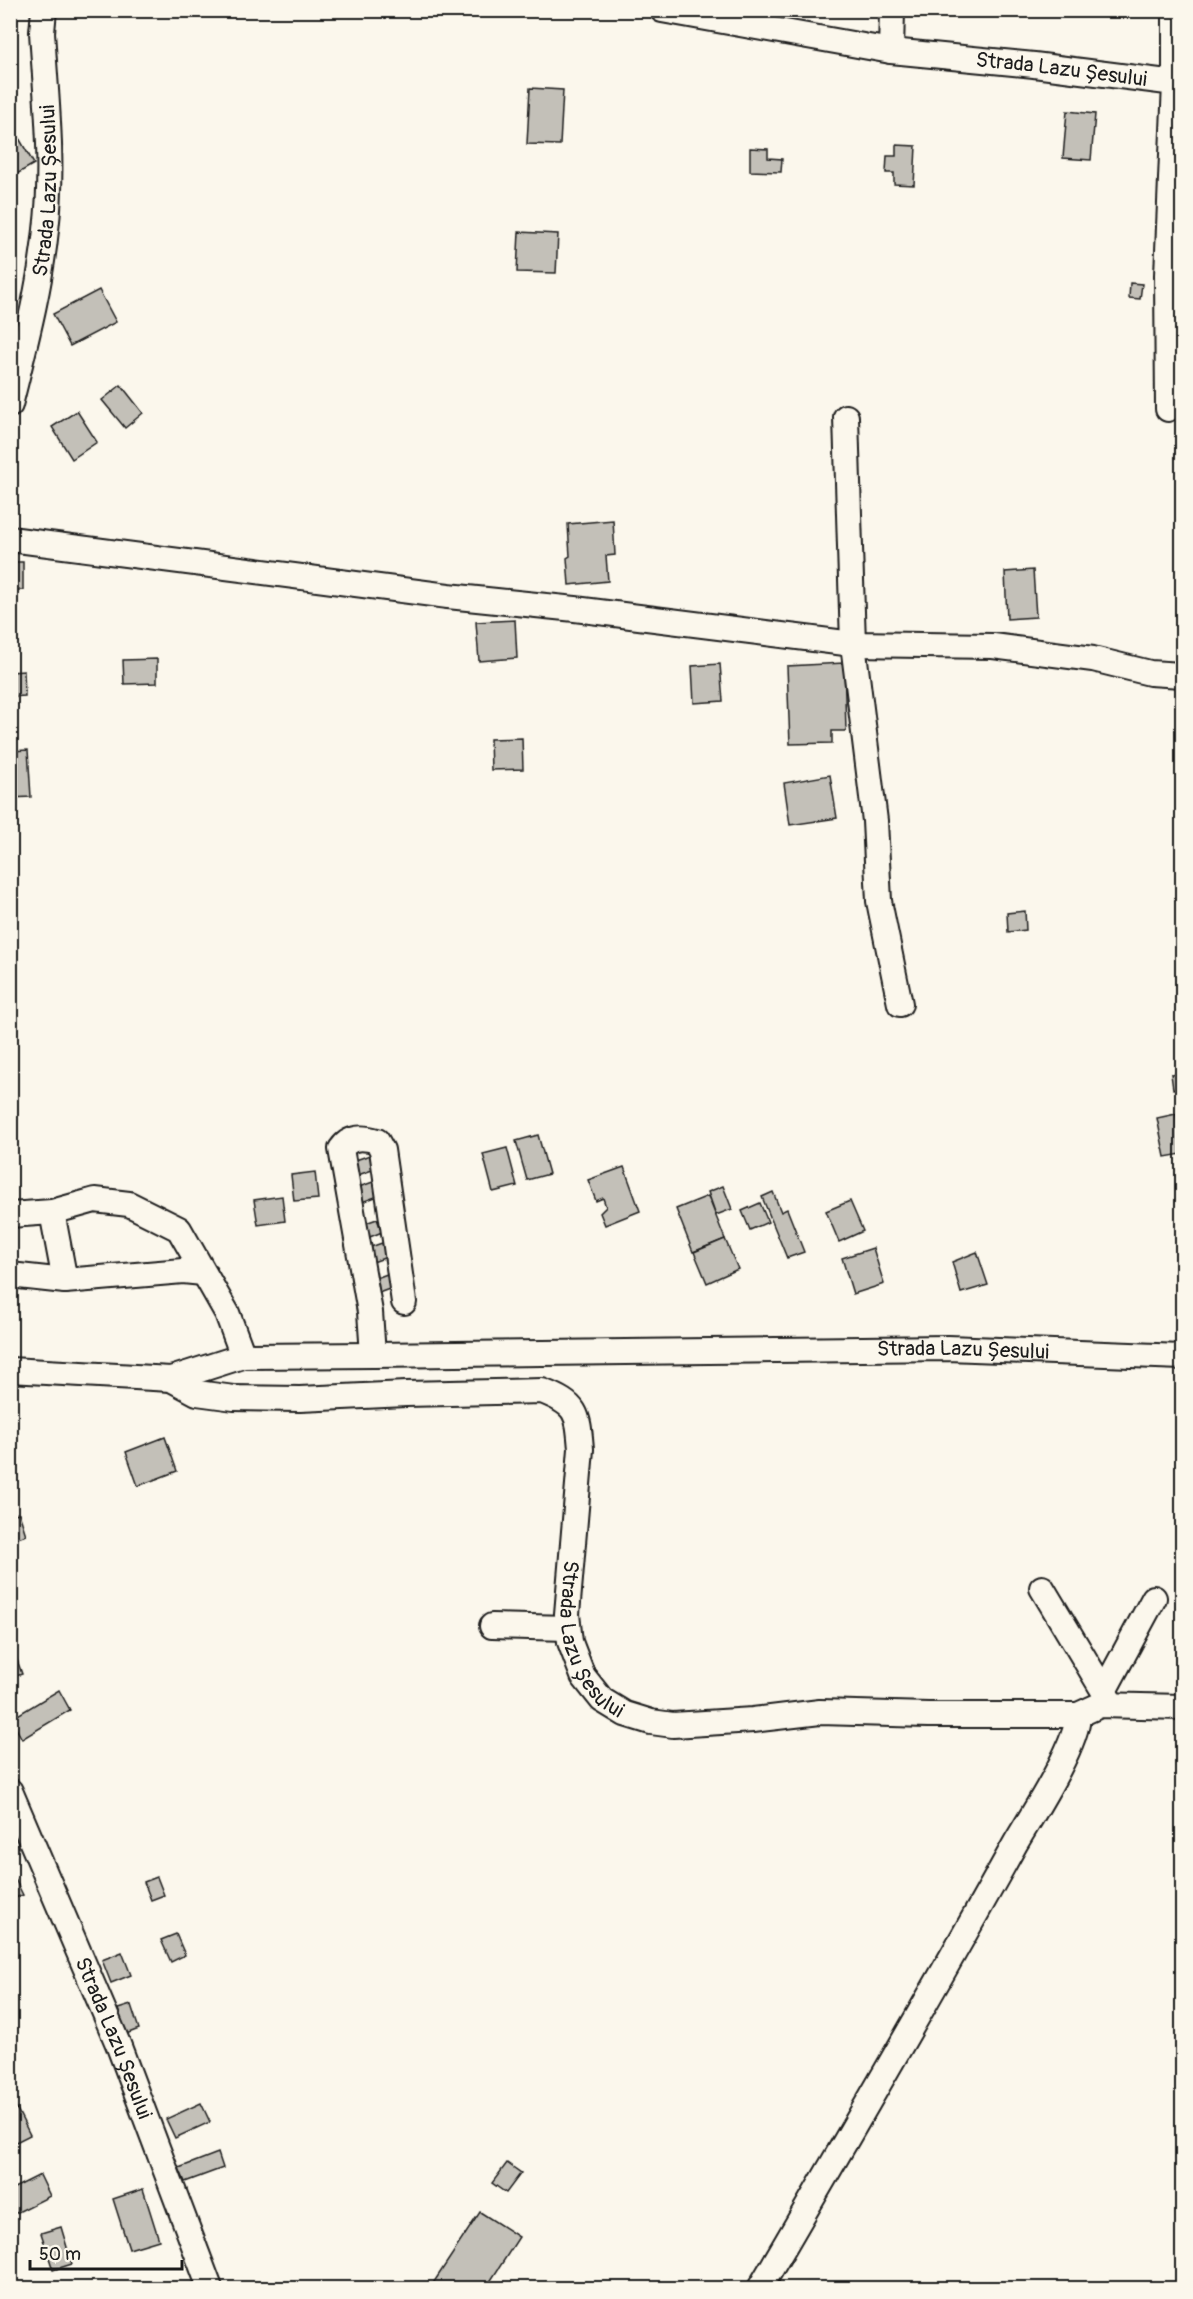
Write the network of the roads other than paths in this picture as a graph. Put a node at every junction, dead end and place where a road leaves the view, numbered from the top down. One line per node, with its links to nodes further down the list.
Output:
1 (44, 10): 7 (street, Strada Lazu Șesului)
2 (662, 10): 5 (street, Strada Lazu Șesului)
3 (892, 10): 5 (street)
4 (1175, 10): 6 (street)
5 (891, 51): 6 (street, Strada Lazu Șesului)
6 (1175, 83): 8 (street, Strada Lazu Șesului)
7 (10, 405)
8 (1168, 409)
9 (846, 417): 11 (street)
10 (10, 539): 11 (street)
11 (853, 644): 12 (street); 13 (street)
12 (1182, 675)
13 (900, 1004)
14 (52, 1212): 15 (street); 16 (street); 18 (street)
15 (10, 1215)
16 (203, 1273): 18 (street); 21 (street)
17 (10, 1275): 18 (street)
18 (65, 1281)
19 (404, 1302): 20 (street)
20 (373, 1354): 21 (street, Strada Lazu Șesului); 22 (street, Strada Lazu Șesului)
21 (243, 1356): 24 (street, Strada Lazu Șesului)
22 (1182, 1357)
23 (10, 1370): 24 (street, Strada Lazu Șesului)
24 (171, 1379): 28 (street, Strada Lazu Șesului)
25 (1042, 1588): 29 (street)
26 (1154, 1598): 29 (street)
27 (492, 1626): 28 (street)
28 (568, 1628): 31 (street, Strada Lazu Șesului)
29 (1108, 1698): 30 (street, Strada Lazu Șesului); 31 (street, Strada Lazu Șesului)
30 (1182, 1707)
31 (1078, 1715): 34 (street)
32 (10, 1791): 33 (street, Strada Lazu Șesului)
33 (210, 2289)
34 (760, 2289)

